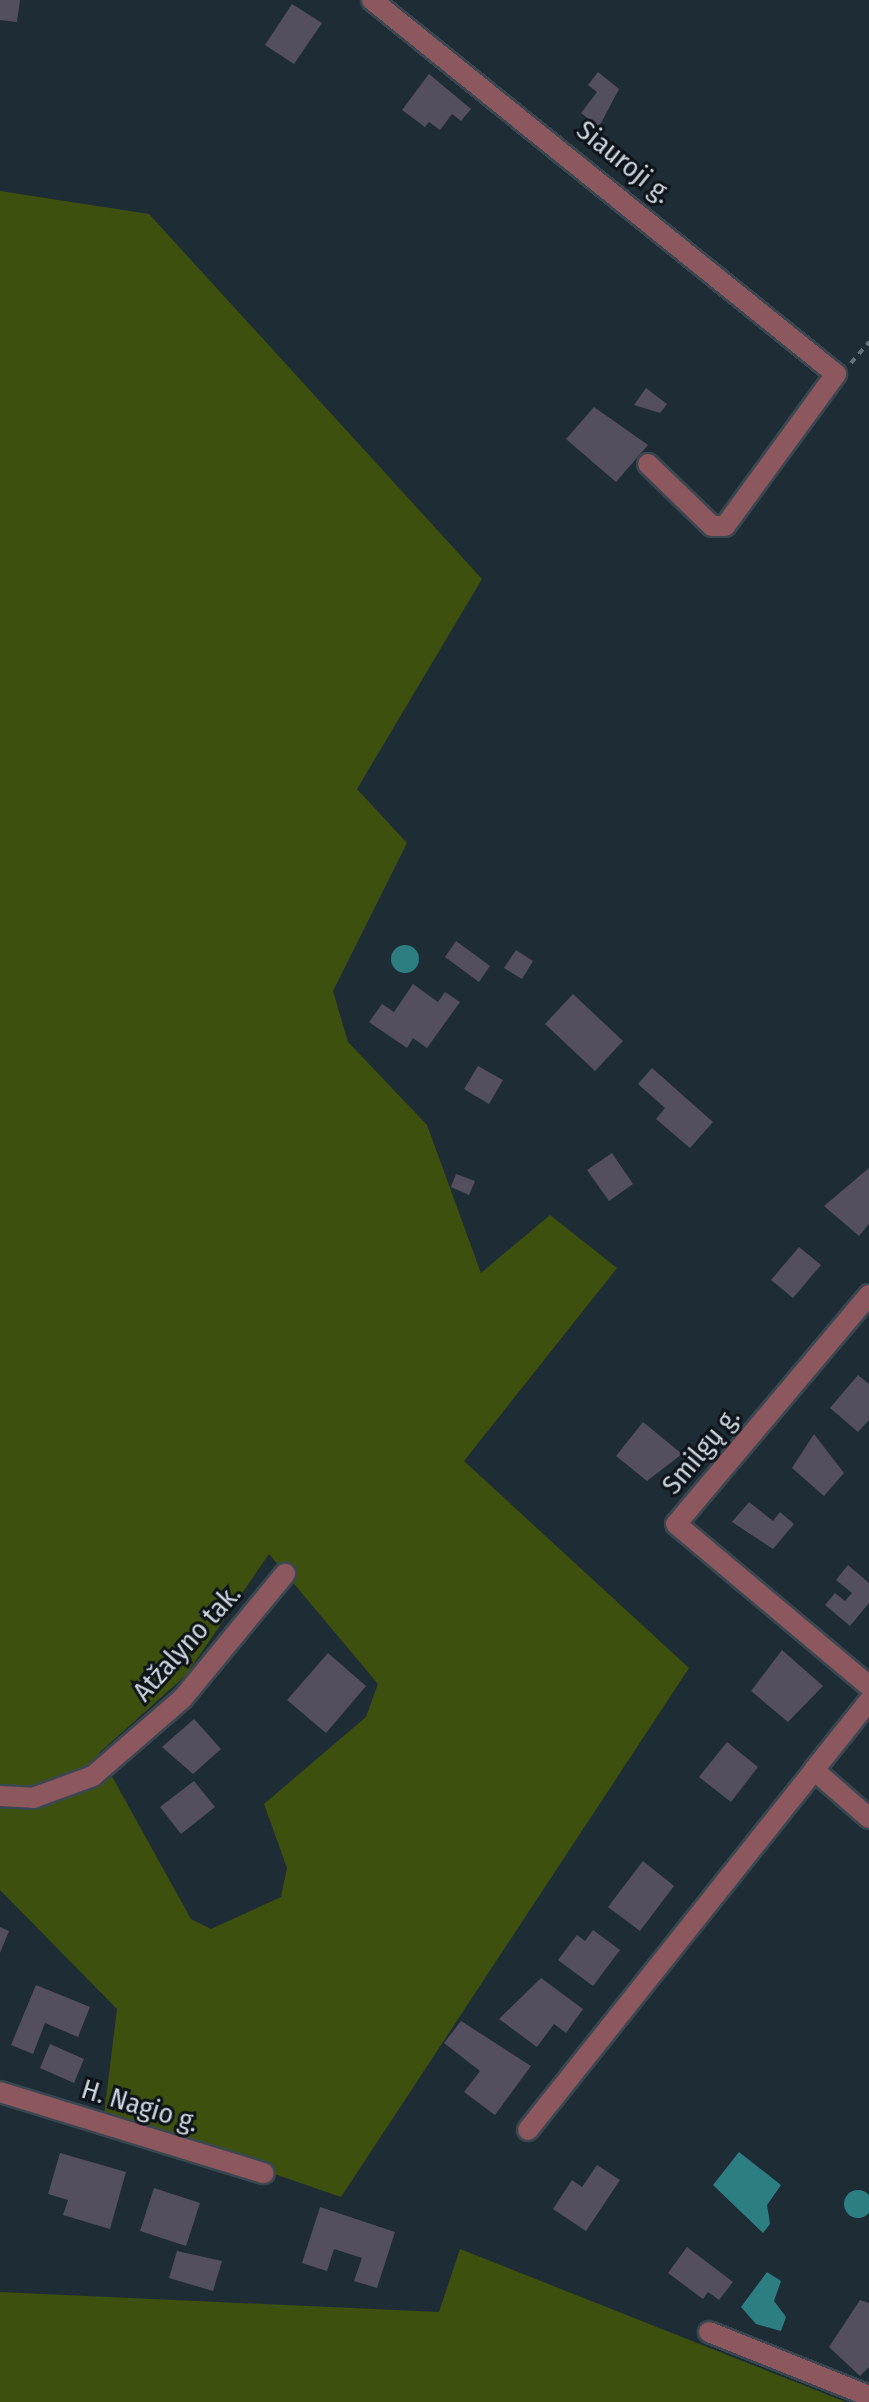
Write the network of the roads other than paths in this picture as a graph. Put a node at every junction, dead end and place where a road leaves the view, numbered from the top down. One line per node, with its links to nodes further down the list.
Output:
1 (372, 0): 2 (street, Siauroji g.)
2 (648, 464)
3 (869, 1295): 5 (street, Smilgų g.)
4 (285, 1574): 8 (street, Atžalyno tak.)
5 (869, 1686)
6 (869, 1701): 7 (street)
7 (814, 1770): 9 (street); 11 (street)
8 (0, 1796)
9 (869, 1818)
10 (0, 2092): 12 (street, H. Nagio g.)
11 (528, 2130)
12 (264, 2173)
13 (709, 2332): 14 (street)
14 (869, 2396)

